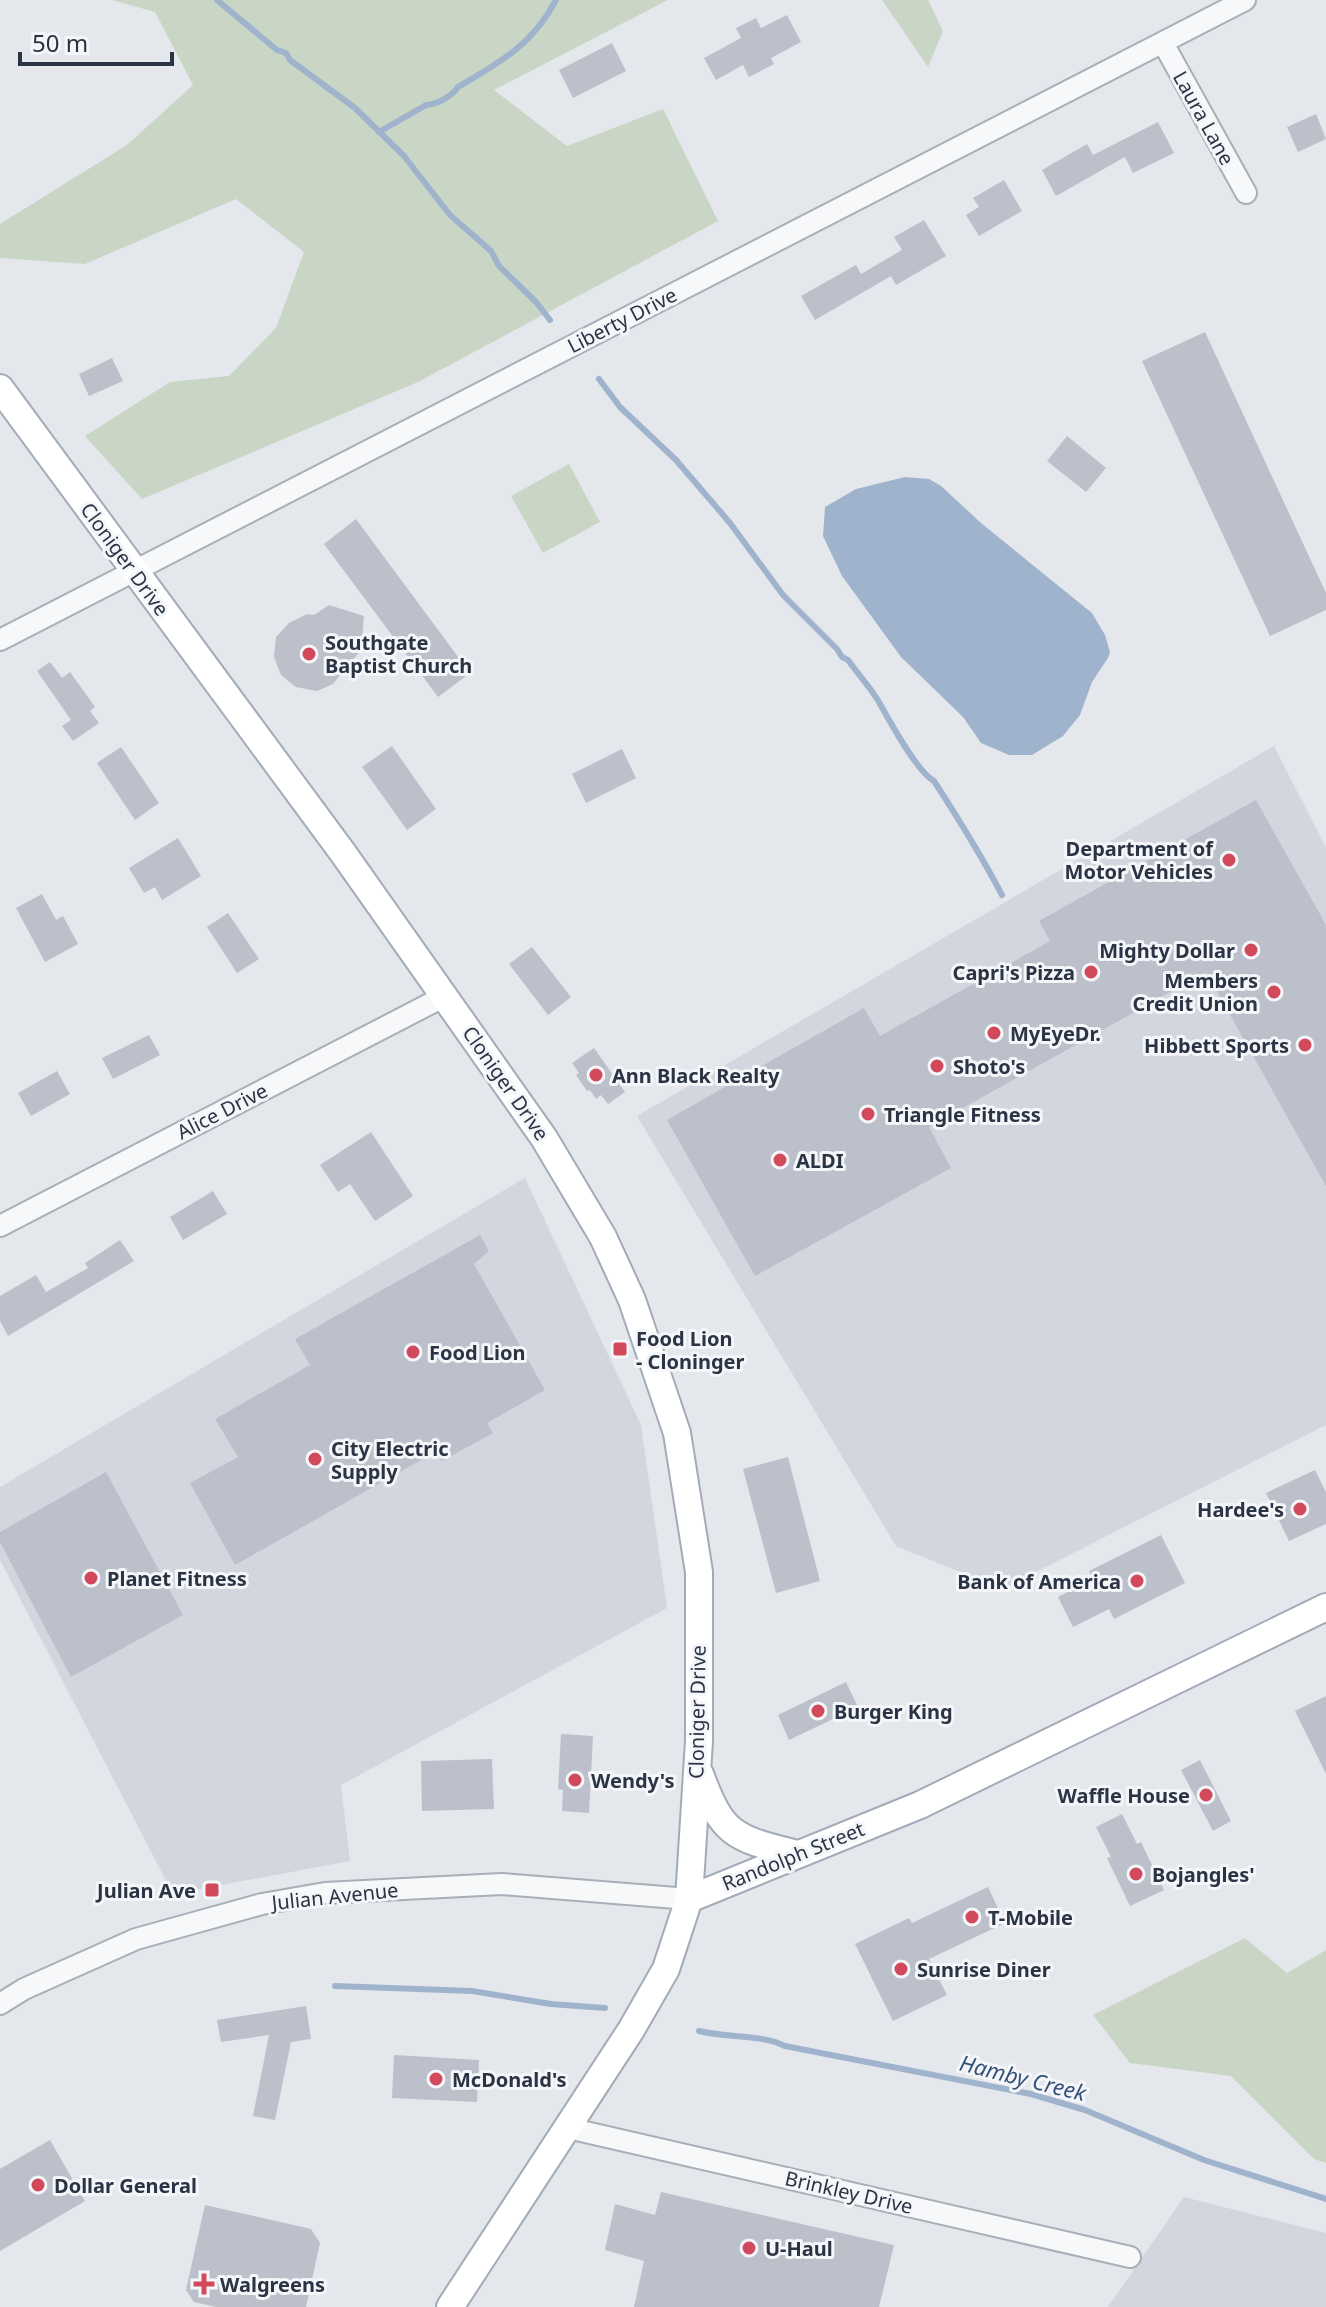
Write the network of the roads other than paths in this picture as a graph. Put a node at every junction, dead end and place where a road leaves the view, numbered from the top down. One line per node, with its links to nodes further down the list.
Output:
1 (1245, 0): 2 (street, Liberty Drive)
2 (1163, 43): 3 (street, Laura Lane); 5 (street, Liberty Drive)
3 (1246, 193)
4 (0, 388): 5 (main road, Cloniger Drive)
5 (134, 571): 6 (street, Liberty Drive); 7 (main road, Cloniger Drive)
6 (0, 640)
7 (445, 996): 8 (street, Alice Drive); 10 (main road, Cloniger Drive)
8 (0, 1226)
9 (1326, 1607): 11 (main road, Randolph Street)
10 (697, 1767): 11 (main road); 12 (main road, Cloniger Drive)
11 (797, 1854): 12 (main road, Randolph Street)
12 (689, 1899): 13 (street, Julian Avenue); 14 (main road)
13 (0, 2004)
14 (568, 2128): 15 (street, Brinkley Drive); 16 (main road)
15 (1130, 2257)
16 (450, 2307)

